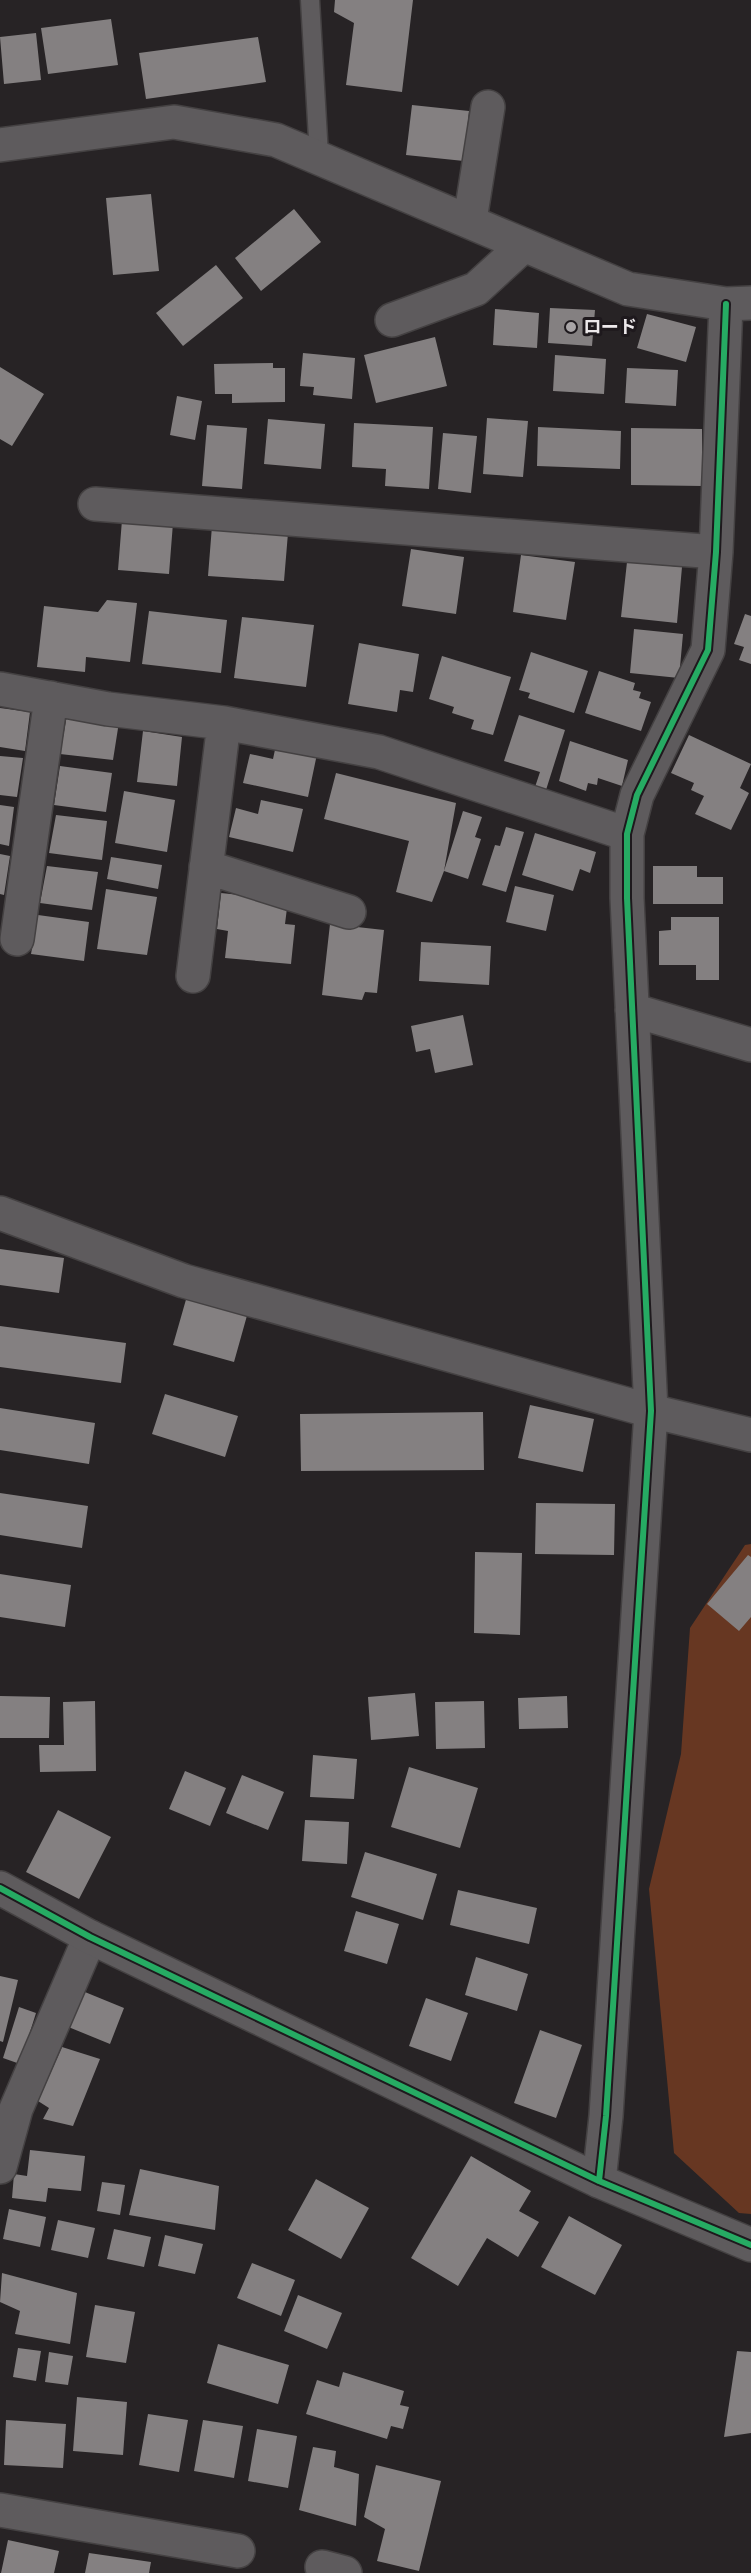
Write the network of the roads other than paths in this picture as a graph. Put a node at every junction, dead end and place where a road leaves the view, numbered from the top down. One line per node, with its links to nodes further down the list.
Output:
1 (310, 0): 4 (lane)
2 (488, 108): 5 (street)
3 (0, 145): 4 (street)
4 (319, 156): 5 (street)
5 (470, 220): 6 (street)
6 (524, 245): 7 (street); 8 (street)
7 (738, 304): 10 (street)
8 (392, 320)
9 (95, 504): 10 (street)
10 (716, 552): 14 (street)
11 (0, 689): 12 (street)
12 (51, 698): 13 (street); 17 (street)
13 (224, 723): 14 (street); 15 (street)
14 (627, 834): 19 (street)
15 (206, 867): 16 (street); 18 (street)
16 (349, 912)
17 (17, 939)
18 (193, 976)
19 (632, 1010): 20 (street); 22 (street)
20 (751, 1045)
21 (0, 1213): 22 (street)
22 (651, 1411): 23 (street); 27 (street)
23 (751, 1435)
24 (0, 1888): 25 (street)
25 (90, 1937): 26 (street); 27 (street)
26 (0, 2167)
27 (599, 2181): 28 (street)
28 (751, 2245)
29 (2, 2519): 30 (street)
30 (238, 2551)

